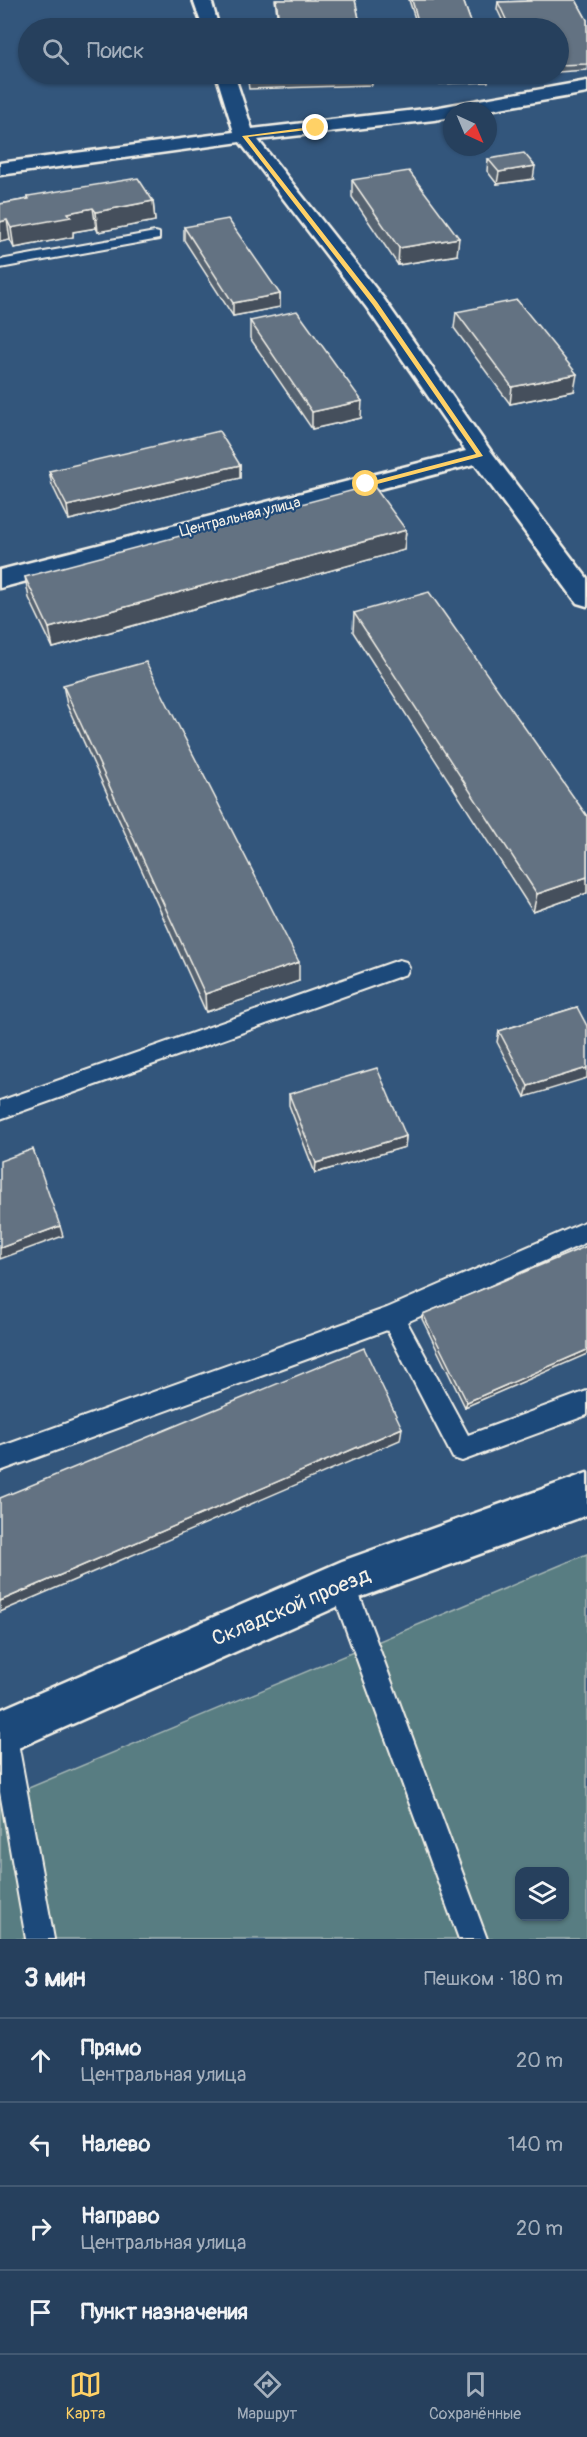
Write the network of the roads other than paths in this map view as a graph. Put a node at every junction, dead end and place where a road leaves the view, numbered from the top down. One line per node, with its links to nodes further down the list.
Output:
1 (202, 0): 2 (street)
2 (208, 18)
3 (228, 84): 5 (street)
4 (587, 87): 5 (street)
5 (244, 136): 6 (street); 9 (street)
6 (0, 169)
7 (155, 236): 8 (lane)
8 (0, 264)
9 (481, 455): 10 (street, Центральная улица); 11 (street)
10 (0, 579)
11 (587, 597)
12 (399, 968): 13 (lane)
13 (0, 1110)
14 (587, 1232): 15 (lane)
15 (392, 1317): 16 (lane); 17 (lane)
16 (587, 1403)
17 (0, 1459)
18 (587, 1494): 19 (street, Складской проезд)
19 (342, 1583): 20 (street, Складской проезд); 22 (lane)
20 (2, 1732): 21 (lane)
21 (40, 1939)
22 (473, 1939)

